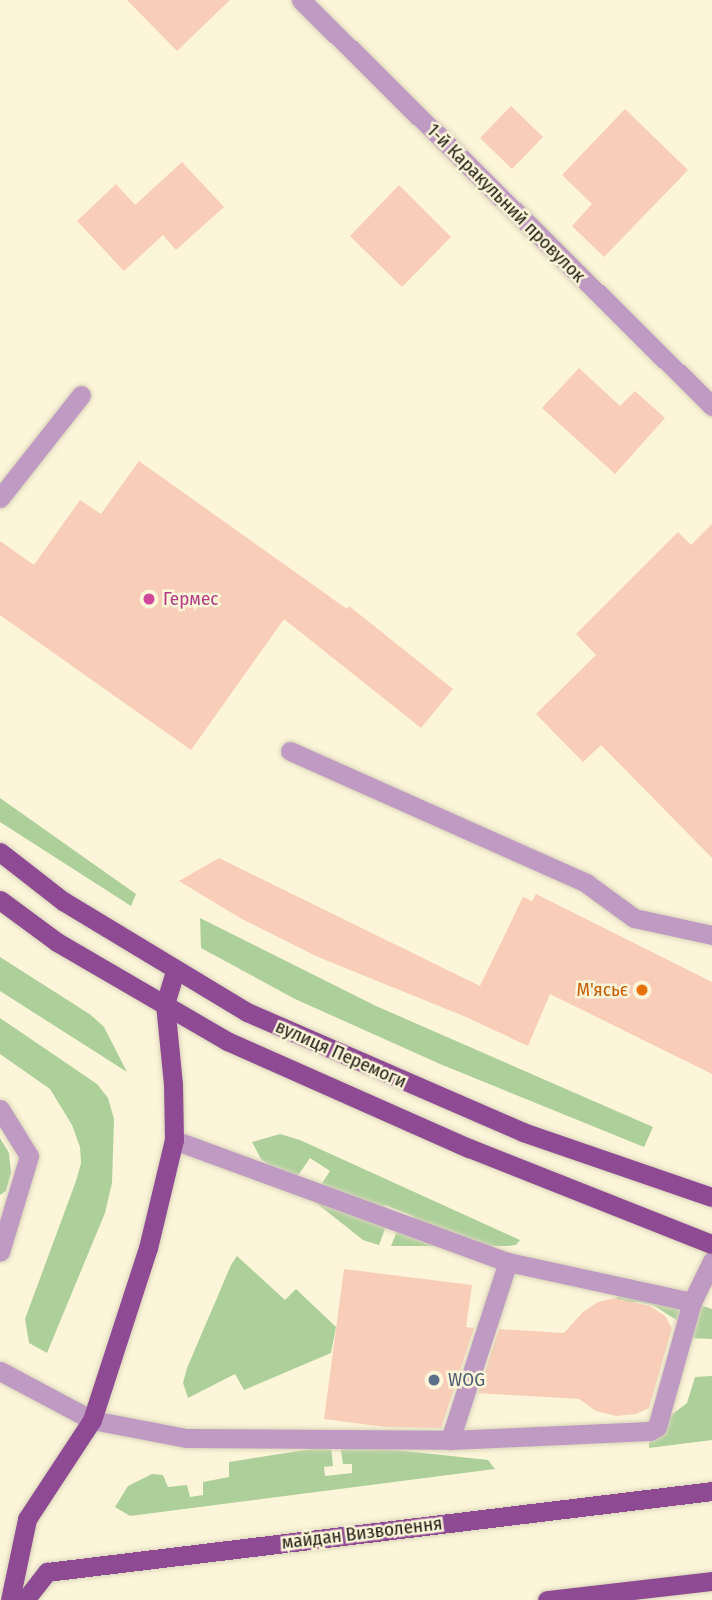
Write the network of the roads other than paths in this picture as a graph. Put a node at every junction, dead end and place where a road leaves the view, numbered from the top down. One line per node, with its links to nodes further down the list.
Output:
1 (301, 0): 3 (street, 1-й Каракульний провулок)
2 (81, 395): 4 (street)
3 (712, 406)
4 (0, 498)
5 (290, 751): 8 (street)
6 (0, 852): 9 (main road, вулиця Перемоги)
7 (0, 900): 10 (main road)
8 (712, 935)
9 (175, 971): 10 (main road); 13 (main road, вулиця Перемоги)
10 (165, 1004): 12 (main road); 14 (main road)
11 (0, 1109): 15 (street)
12 (174, 1140): 17 (street); 20 (main road)
13 (712, 1197)
14 (712, 1244)
15 (0, 1252)
16 (712, 1261): 18 (street)
17 (508, 1262): 18 (street); 21 (street)
18 (692, 1302): 21 (street)
19 (0, 1371): 20 (street)
20 (92, 1420): 21 (street); 25 (main road)
21 (450, 1440)
22 (712, 1491): 26 (main road, майдан Визволення)
23 (712, 1581): 24 (main road)
24 (603, 1597): 27 (main road)
25 (10, 1600)
26 (25, 1600)
27 (547, 1600)

